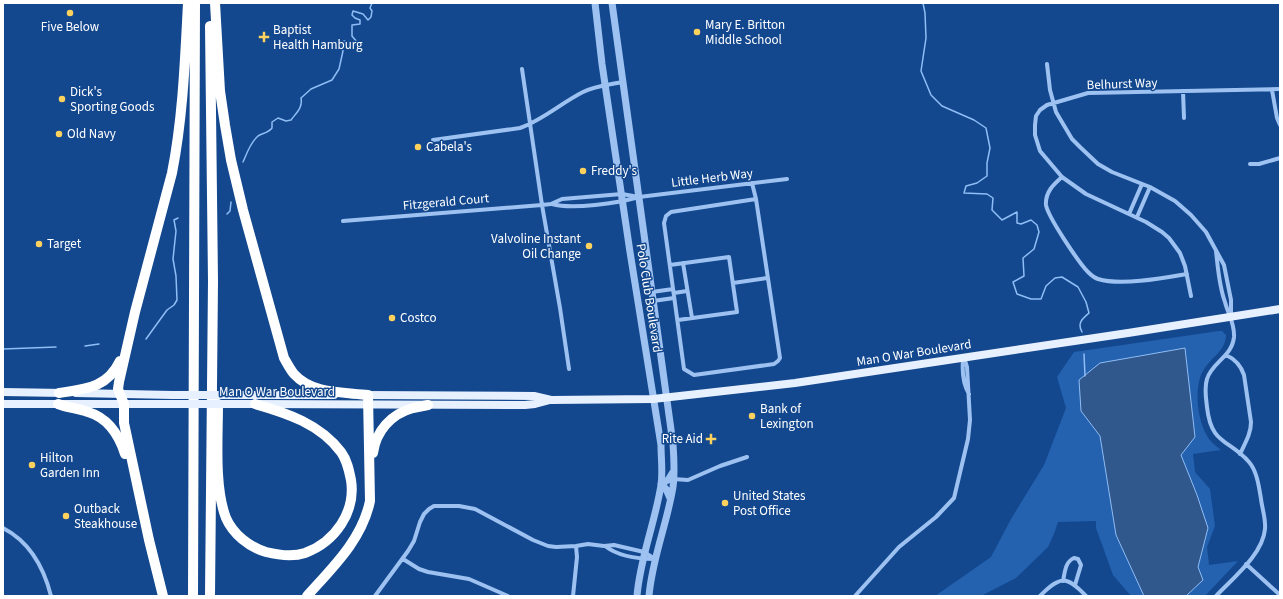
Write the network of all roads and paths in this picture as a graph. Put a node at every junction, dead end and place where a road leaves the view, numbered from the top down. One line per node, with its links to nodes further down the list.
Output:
1 (188, 3): 51 (highway)
2 (195, 3): 87 (highway)
3 (211, 3): 40 (highway)
4 (215, 3): 60 (highway)
5 (595, 3): 10 (street, Polo Club Boulevard)
6 (612, 3): 9 (street, Polo Club Boulevard)
7 (1047, 64): 14 (street)
8 (522, 69): 16 (street)
9 (622, 82): 10 (street); 27 (street, Polo Club Boulevard)
10 (605, 85): 16 (street); 26 (street, Polo Club Boulevard)
11 (1280, 89): 12 (street, Belhurst Way)
12 (1272, 90): 13 (street, Belhurst Way); 17 (street)
13 (1183, 92): 14 (street, Belhurst Way); 15 (street)
14 (1053, 102): 21 (street, Belhurst Way); 24 (street)
15 (1184, 118)
16 (531, 124): 18 (street); 31 (street)
17 (1280, 125)
18 (433, 140)
19 (1280, 158): 20 (street)
20 (1250, 164)
21 (1062, 177): 32 (street, Belhurst Way); 38 (street)
22 (787, 179): 23 (street, Little Herb Way)
23 (752, 183): 27 (street, Little Herb Way); 28 (street)
24 (1142, 184): 25 (street); 32 (street)
25 (1150, 187): 33 (street); 35 (street)
26 (622, 194): 27 (street, Fitzgerald Court); 29 (street, Polo Club Boulevard); 30 (street, Fitzgerald Court)
27 (639, 197): 29 (street, Fitzgerald Court); 43 (street, Polo Club Boulevard)
28 (756, 199): 37 (street); 39 (street)
29 (623, 202): 30 (street, Fitzgerald Court); 59 (street, Polo Club Boulevard)
30 (551, 204): 31 (street, Fitzgerald Court)
31 (542, 205): 34 (street, Fitzgerald Court); 54 (street)
32 (1129, 214): 33 (street, Belhurst Way)
33 (1137, 217): 38 (street, Belhurst Way)
34 (343, 221)
35 (1216, 251): 48 (street); 48 (street)
36 (683, 263): 37 (street); 41 (street); 42 (street)
37 (670, 265): 44 (street)
38 (1187, 274): 45 (street, Belhurst Way)
39 (767, 278): 41 (street); 50 (street)
40 (213, 281): 65 (highway); 88 (highway)
41 (733, 283): 49 (street)
42 (687, 291): 44 (street); 49 (street)
43 (652, 292): 44 (street); 46 (street, Polo Club Boulevard)
44 (674, 293): 46 (street); 50 (street)
45 (1191, 296)
46 (653, 301): 58 (street, Polo Club Boulevard)
47 (1280, 309): 48 (main road, Man O War Boulevard)
48 (1231, 317): 52 (street); 53 (main road, Man O War Boulevard)
49 (692, 318): 50 (street)
50 (678, 320)
51 (128, 340): 56 (highway); 57 (highway)
52 (1226, 355): 67 (street); 67 (street)
53 (964, 357): 58 (main road, Man O War Boulevard); 95 (street)
54 (569, 369)
55 (3, 392): 56 (main road, Man O War Boulevard)
56 (59, 393): 57 (main road, Man O War Boulevard)
57 (120, 394): 60 (main road, Man O War Boulevard, bridge); 64 (highway)
58 (666, 398): 59 (main road, Man O War Boulevard); 69 (street, Polo Club Boulevard)
59 (653, 399): 61 (main road, Man O War Boulevard); 72 (street, Polo Club Boulevard)
60 (368, 400): 61 (main road, Man O War Boulevard); 65 (main road, Man O War Boulevard); 66 (main road, Man O War Boulevard); 70 (highway)
61 (550, 400): 66 (main road, Man O War Boulevard)
62 (3, 404): 63 (main road, Man O War Boulevard)
63 (58, 404): 64 (main road, Man O War Boulevard); 75 (highway)
64 (124, 404): 65 (main road, Man O War Boulevard, bridge); 75 (highway)
65 (255, 404)
66 (428, 405): 70 (highway)
67 (1240, 454): 81 (street)
68 (747, 457): 71 (street)
69 (674, 471): 71 (street, Polo Club Boulevard); 72 (street)
70 (370, 478): 89 (highway)
71 (673, 479): 73 (street, Polo Club Boulevard)
72 (661, 484): 73 (street); 78 (street, Polo Club Boulevard)
73 (670, 498): 79 (street, Polo Club Boulevard)
74 (3, 528): 85 (street)
75 (147, 529): 86 (highway)
76 (576, 546): 77 (street); 80 (street); 92 (street)
77 (604, 546): 78 (street); 78 (street)
78 (644, 556): 79 (street); 79 (street); 93 (street, Polo Club Boulevard)
79 (655, 558): 94 (street, Polo Club Boulevard)
80 (403, 559): 90 (street); 91 (street)
81 (1246, 564): 84 (street); 98 (street)
82 (1063, 581): 83 (street); 83 (street); 96 (street)
83 (1075, 585): 97 (street)
84 (1280, 595)
85 (51, 596)
86 (163, 596)
87 (193, 596)
88 (210, 596)
89 (307, 596)
90 (374, 596)
91 (508, 596)
92 (573, 596)
93 (637, 596)
94 (649, 596)
95 (855, 596)
96 (1040, 596)
97 (1086, 596)
98 (1216, 596)

